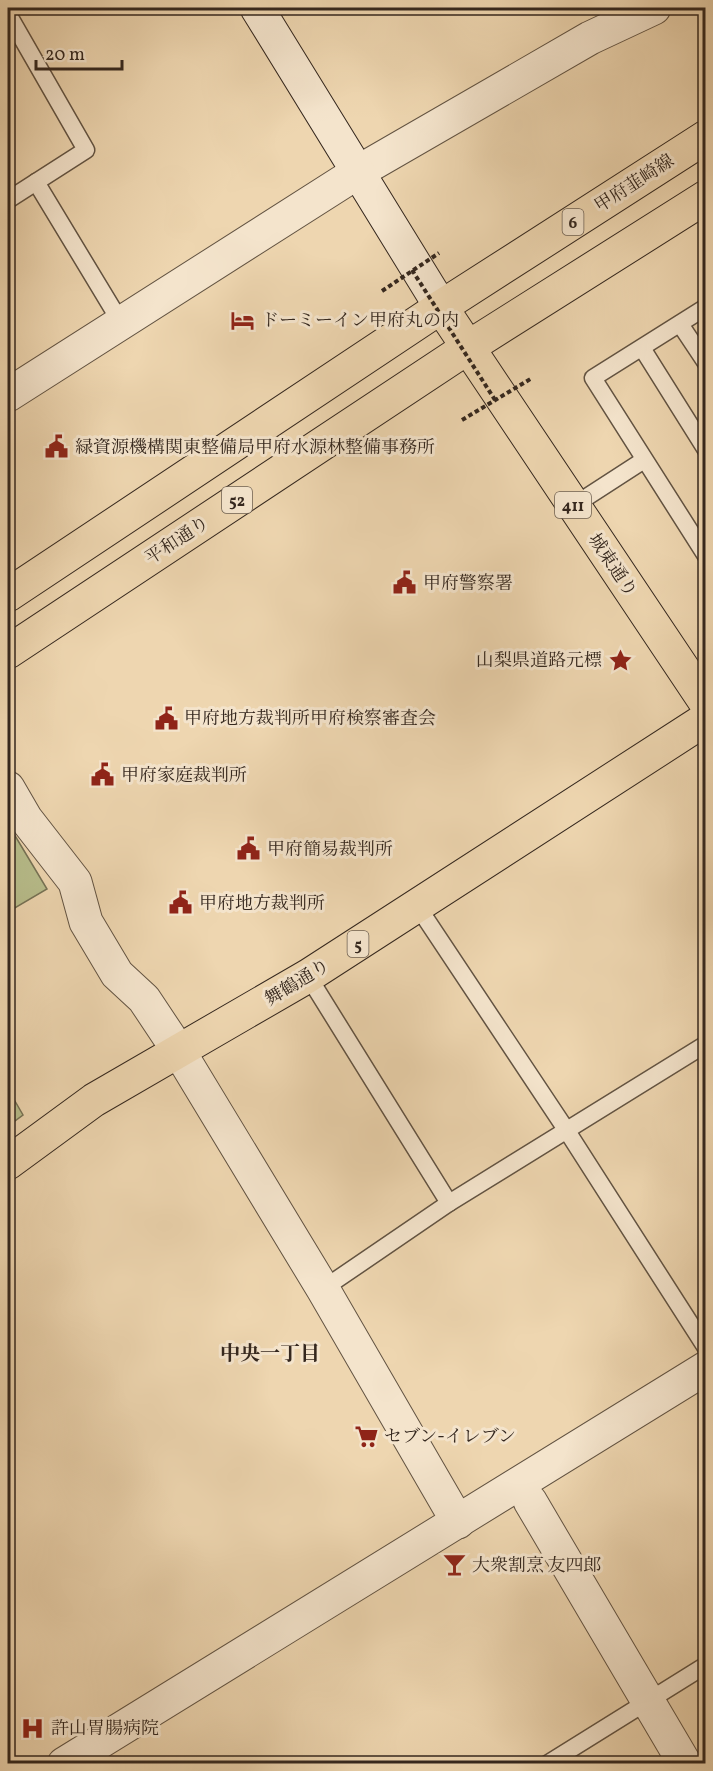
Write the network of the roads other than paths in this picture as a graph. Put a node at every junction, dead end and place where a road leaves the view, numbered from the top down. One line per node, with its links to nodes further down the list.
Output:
1 (256, 8): 5 (street)
2 (654, 8): 5 (street)
3 (8, 14): 6 (lane)
4 (705, 137): 9 (main road, 甲府韮崎線 / 6)
5 (358, 172): 9 (street); 11 (street)
6 (36, 182): 8 (lane); 11 (lane)
7 (705, 197): 13 (main road)
8 (8, 200)
9 (441, 307): 13 (main road, 城東通り / 411); 21 (main road)
10 (705, 307): 12 (lane)
11 (120, 321): 16 (street)
12 (680, 324): 14 (lane); 15 (lane)
13 (467, 348): 19 (main road, 城東通り / 411); 22 (main road, 平和通り / 52)
14 (642, 348): 17 (lane); 18 (lane)
15 (705, 363)
16 (8, 395)
17 (705, 450)
18 (644, 460): 19 (lane); 20 (lane)
19 (573, 506): 23 (main road, 城東通り / 411)
20 (705, 556)
21 (8, 596)
22 (8, 652)
23 (705, 703)
24 (705, 718): 26 (main road, 舞鶴通り / 5)
25 (8, 788): 29 (street)
26 (418, 907): 27 (main road, 舞鶴通り / 5); 30 (lane)
27 (308, 976): 29 (main road, 舞鶴通り / 5); 32 (lane)
28 (705, 1044): 30 (lane)
29 (180, 1053): 31 (main road, 舞鶴通り / 5); 33 (street)
30 (567, 1131): 32 (lane); 34 (lane)
31 (8, 1163)
32 (449, 1203): 33 (lane)
33 (322, 1289): 37 (street)
34 (705, 1348)
35 (705, 1368): 37 (street)
36 (530, 1501): 39 (street)
37 (458, 1522): 40 (street)
38 (705, 1665): 39 (lane)
39 (648, 1700): 41 (lane); 42 (street)
40 (64, 1764)
41 (547, 1764)
42 (686, 1764)

